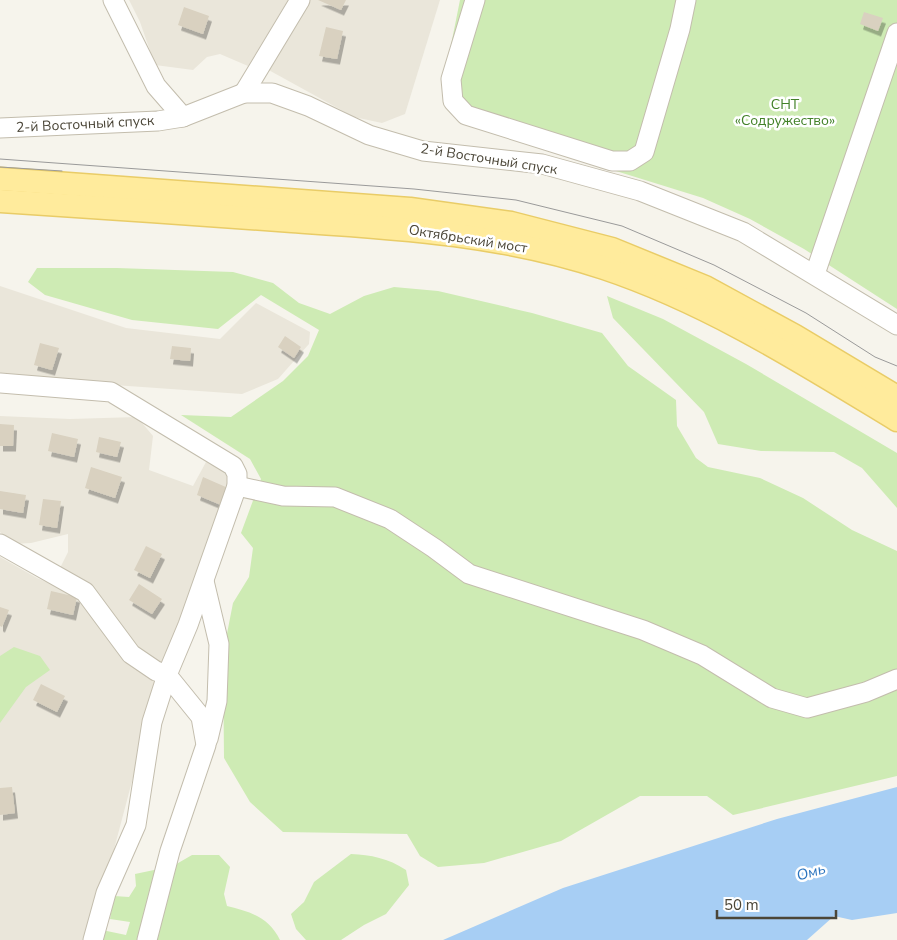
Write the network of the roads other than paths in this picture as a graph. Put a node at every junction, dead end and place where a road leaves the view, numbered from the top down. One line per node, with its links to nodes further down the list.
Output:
1 (113, 0): 7 (street)
2 (300, 0): 6 (street)
3 (475, 0): 4 (street)
4 (686, 0)
5 (897, 33): 11 (street)
6 (244, 93): 7 (street, 2-й Восточный спуск); 11 (street, 2-й Восточный спуск)
7 (183, 117): 8 (street, 2-й Восточный спуск)
8 (0, 128)
9 (0, 179): 14 (main road, Октябрьский мост)
10 (0, 201): 15 (main road, Октябрьский мост)
11 (815, 274): 12 (street, 2-й Восточный спуск)
12 (897, 324)
13 (0, 383): 16 (street)
14 (897, 397)
15 (897, 420)
16 (238, 486): 18 (street); 20 (street)
17 (0, 544): 19 (street)
18 (204, 581): 19 (street); 21 (street)
19 (167, 675): 21 (street); 22 (street)
20 (897, 679)
21 (206, 745): 23 (street)
22 (93, 940)
23 (147, 940)

